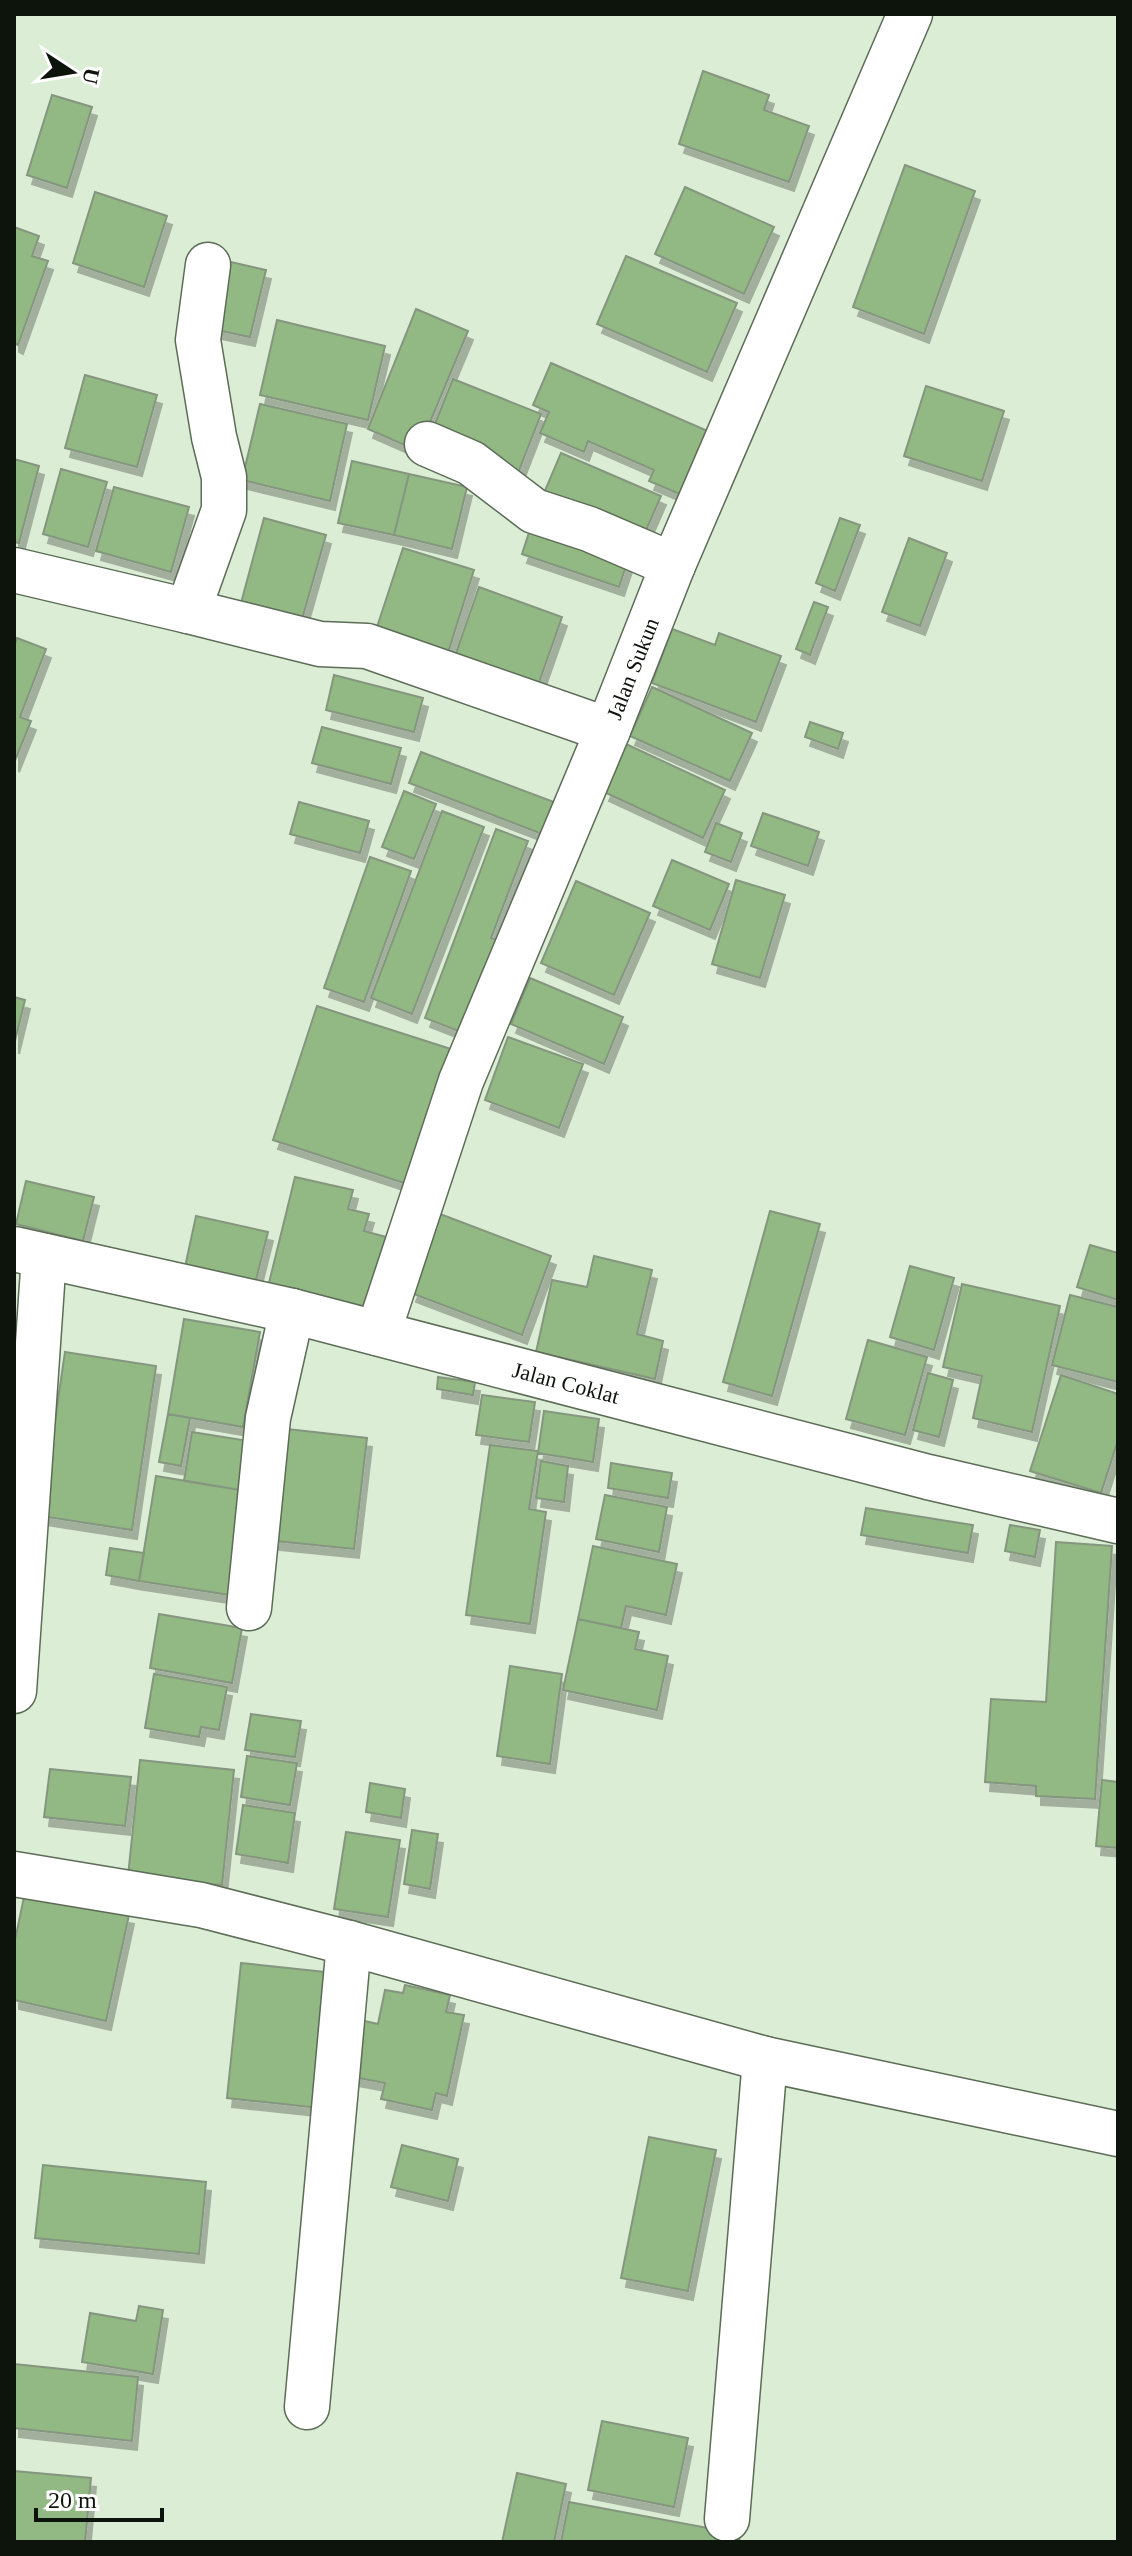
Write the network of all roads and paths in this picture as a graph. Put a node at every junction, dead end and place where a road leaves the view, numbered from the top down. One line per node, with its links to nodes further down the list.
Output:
1 (910, 14): 4 (street, Jalan Sukun)
2 (208, 265): 6 (street)
3 (427, 444): 4 (street)
4 (673, 565): 7 (street, Jalan Sukun)
5 (14, 570): 6 (street)
6 (188, 611): 7 (street)
7 (608, 730): 10 (street, Jalan Sukun)
8 (29, 1252): 9 (street, Jalan Coklat); 13 (street)
9 (292, 1311): 10 (street, Jalan Coklat); 12 (street)
10 (378, 1333): 11 (street, Jalan Coklat)
11 (1118, 1521)
12 (249, 1608)
13 (14, 1691)
14 (14, 1874): 15 (street)
15 (349, 1943): 16 (street); 18 (street)
16 (765, 2059): 17 (street); 19 (street)
17 (1118, 2134)
18 (307, 2407)
19 (727, 2519)

